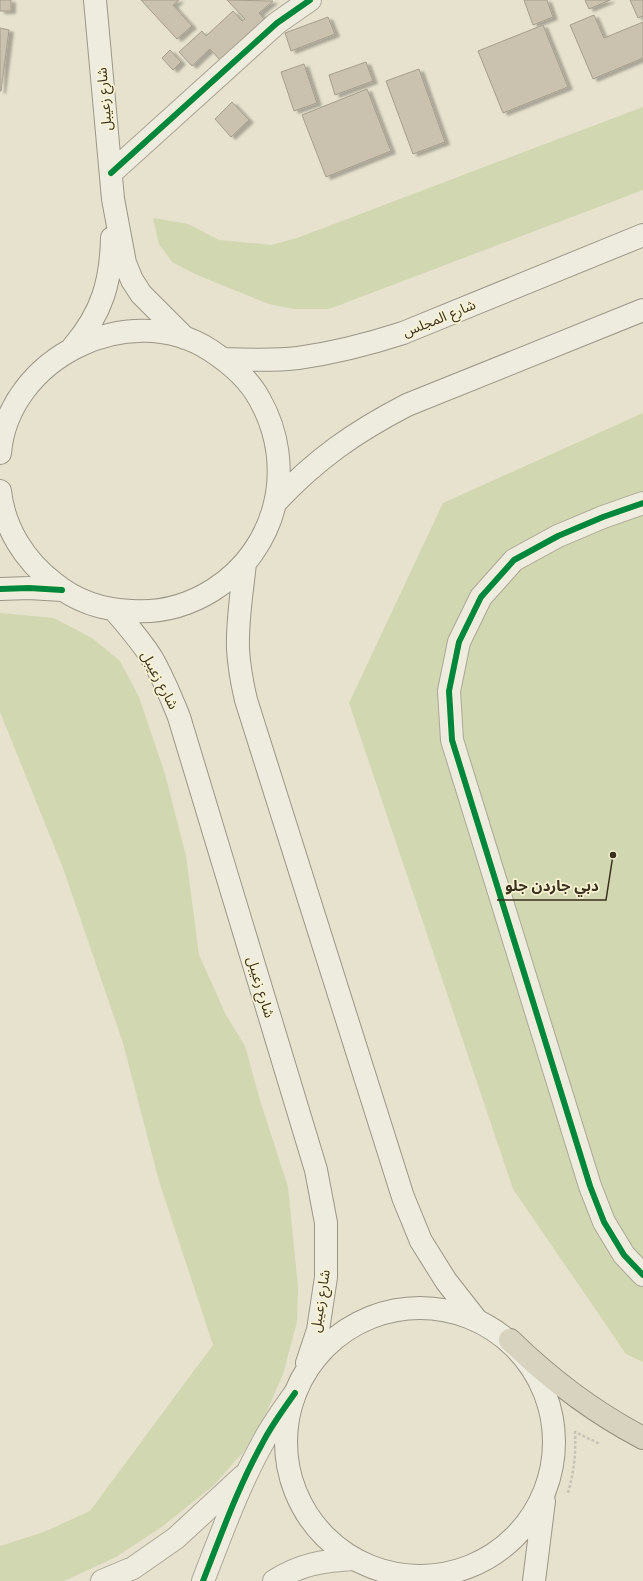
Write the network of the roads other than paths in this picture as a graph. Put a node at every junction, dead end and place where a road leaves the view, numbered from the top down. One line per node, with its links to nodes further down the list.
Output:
1 (95, 0): 3 (main road, شارع زعيبل)
2 (310, 0): 3 (main road)
3 (111, 172): 4 (main road, شارع زعيبل)
4 (113, 198): 7 (main road, شارع زعيبل); 8 (main road, شارع زعيبل)
5 (643, 235): 9 (main road, شارع المجلس)
6 (643, 310): 13 (main road)
7 (185, 338): 8 (main road); 9 (main road)
8 (71, 348): 10 (main road)
9 (224, 359): 13 (main road)
10 (4, 425): 11 (main road)
11 (0, 453)
12 (0, 491): 17 (main road)
13 (276, 502): 15 (main road)
14 (643, 503): 19 (main road)
15 (245, 563): 18 (main road); 20 (main road)
16 (0, 589): 17 (main road)
17 (62, 590): 18 (main road)
18 (115, 610): 22 (main road, شارع زعيبل)
19 (643, 1275)
20 (475, 1318): 21 (main road); 22 (main road)
21 (510, 1340): 23 (highway); 25 (main road)
22 (298, 1387): 24 (main road); 26 (main road)
23 (643, 1438)
24 (248, 1472): 28 (main road); 29 (main road)
25 (546, 1490): 27 (main road); 31 (main road)
26 (353, 1559): 27 (main road); 30 (main road)
27 (385, 1576)
28 (102, 1581)
29 (203, 1581)
30 (274, 1581)
31 (534, 1581)

